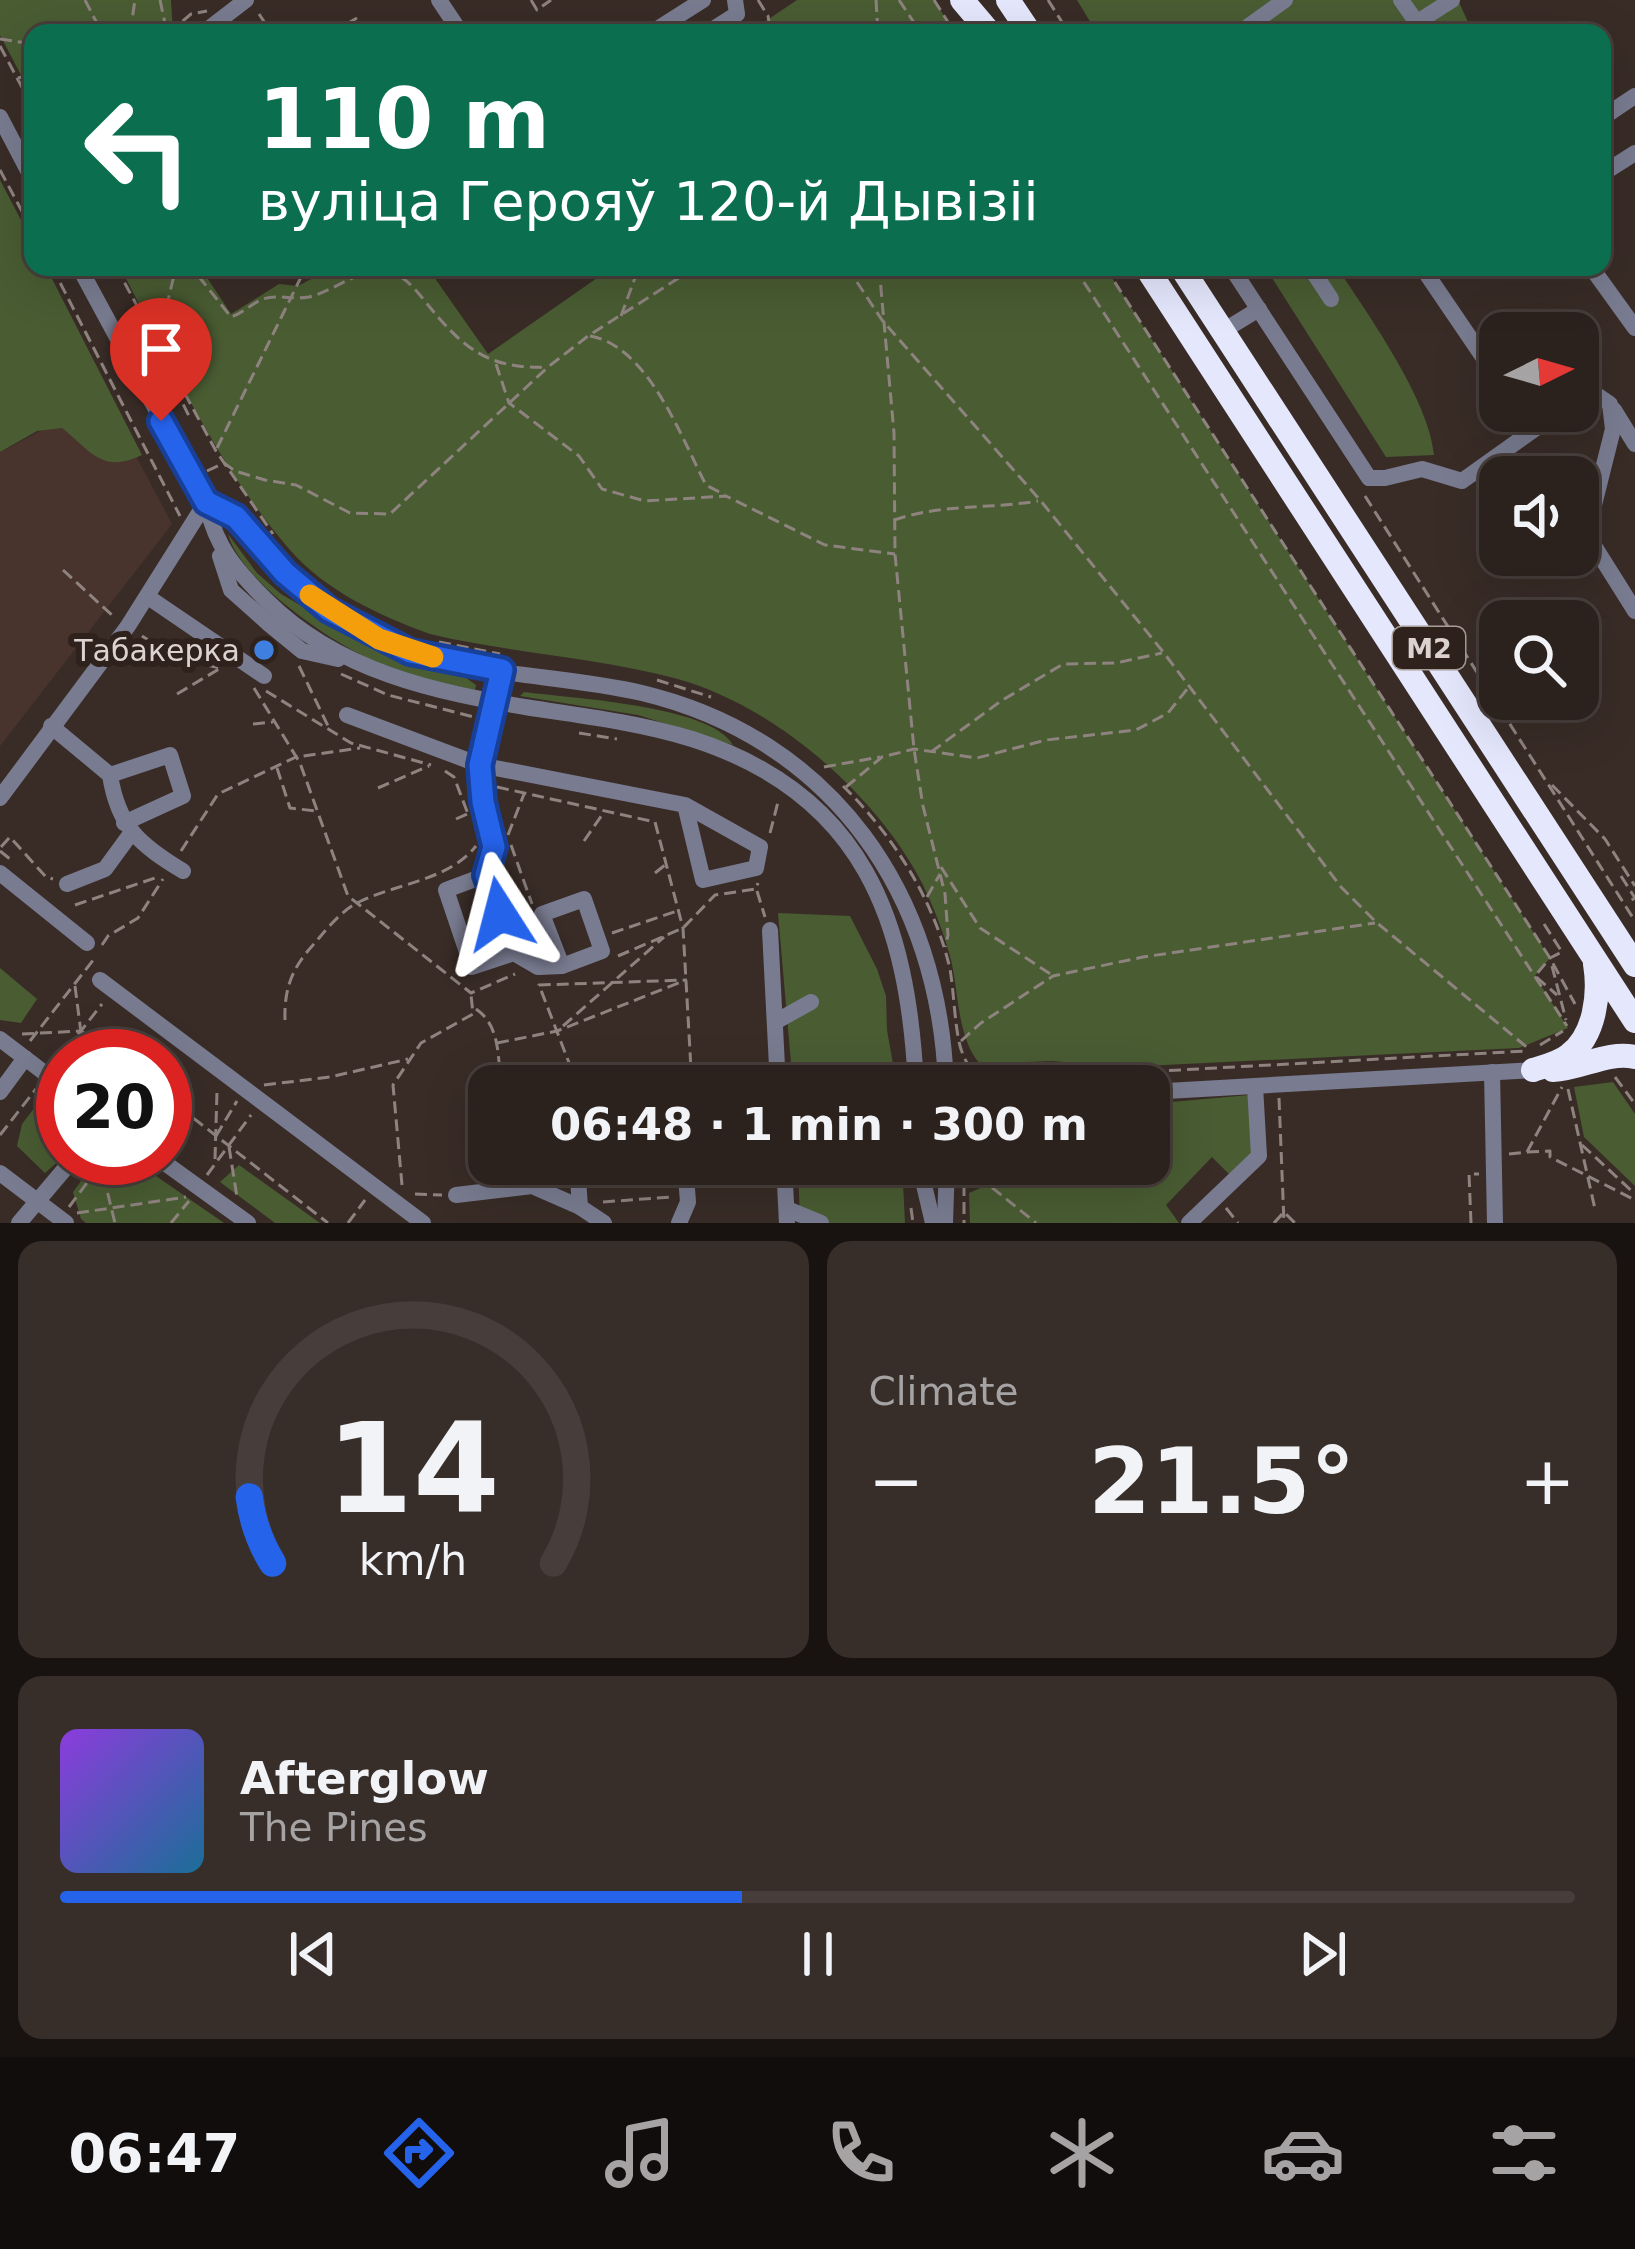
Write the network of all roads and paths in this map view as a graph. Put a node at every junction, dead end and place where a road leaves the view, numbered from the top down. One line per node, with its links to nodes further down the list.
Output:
1 (531, 0): 2 (path)
2 (551, 0)
3 (703, 0): 14 (street)
4 (735, 0): 15 (street)
5 (962, 0): 16 (highway)
6 (1286, 0): 17 (street)
7 (1452, 0): 18 (street)
8 (210, 1): 10 (path)
9 (253, 7): 13 (street)
10 (206, 10)
11 (191, 14): 12 (path)
12 (179, 24)
13 (220, 24)
14 (664, 24)
15 (721, 24)
16 (984, 24)
17 (1252, 24)
18 (1425, 24)
19 (0, 46): 21 (path)
20 (24, 76): 21 (path)
21 (16, 78): 22 (path)
22 (24, 93)
23 (0, 117): 24 (street)
24 (24, 163)
25 (0, 170): 26 (path)
26 (24, 215)
27 (57, 276): 70 (path)
28 (85, 276): 68 (street)
29 (177, 276): 60 (path)
30 (196, 276): 47 (path)
31 (303, 276): 47 (path)
32 (361, 276): 47 (path)
33 (396, 276): 55 (path)
34 (636, 276): 49 (path)
35 (682, 276): 49 (path)
36 (850, 276): 50 (path)
37 (880, 276): 50 (path)
38 (1080, 276): 157 (path)
39 (1112, 276): 139 (path)
40 (1152, 276): 138 (highway, М2)
41 (1187, 276): 52 (highway, М2)
42 (1237, 276): 48 (street)
43 (1316, 276): 46 (street)
44 (1428, 276): 54 (street)
45 (1598, 276): 51 (street)
46 (1331, 299)
47 (293, 300): 63 (path)
48 (1258, 309): 52 (street); 61 (street)
49 (621, 316): 53 (path)
50 (882, 320): 67 (path); 69 (path)
51 (1635, 328)
52 (1223, 331): 140 (highway, М2)
53 (588, 336): 56 (path); 66 (path)
54 (1479, 351)
55 (496, 364): 56 (path); 58 (path)
56 (548, 367): 58 (path)
57 (1599, 396): 59 (street)
58 (509, 403): 64 (path); 66 (path)
59 (1610, 404): 62 (street); 73 (street)
60 (194, 413)
61 (1530, 432)
62 (1635, 444)
63 (216, 451)
64 (224, 463)
65 (1363, 494): 97 (path)
66 (726, 496): 71 (path)
67 (1040, 500): 69 (path); 74 (path)
68 (206, 502): 70 (street); 77 (street); 81 (street)
69 (892, 520): 71 (path)
70 (189, 531): 72 (street)
71 (895, 554): 88 (path)
72 (148, 597): 78 (street); 85 (street)
73 (1635, 610)
74 (1164, 653): 79 (path); 89 (path)
75 (298, 665): 86 (path)
76 (220, 668): 80 (path)
77 (502, 670): 81 (street); 178 (street)
78 (257, 678): 86 (path)
79 (1189, 686): 89 (path); 129 (path)
80 (177, 694)
81 (494, 702): 94 (street); 177 (street)
82 (346, 715): 94 (street)
83 (275, 722): 84 (path)
84 (253, 724)
85 (51, 726): 95 (street); 100 (street)
86 (330, 731): 87 (path)
87 (365, 747): 91 (path); 92 (path)
88 (914, 749): 89 (path); 90 (path); 113 (path)
89 (931, 752)
90 (882, 757): 93 (path); 99 (path)
91 (430, 765): 96 (path); 98 (path)
92 (276, 766): 104 (path); 116 (path)
93 (821, 767)
94 (480, 774): 96 (path); 101 (path); 102 (street); 119 (street)
95 (110, 775): 107 (street); 107 (street)
96 (454, 778): 105 (path)
97 (1546, 779): 122 (path); 125 (path)
98 (379, 788)
99 (845, 788)
100 (2, 793)
101 (525, 793): 103 (path); 109 (path)
102 (685, 805): 102 (street)
103 (605, 811): 110 (path); 114 (path)
104 (317, 812)
105 (468, 814): 106 (path); 108 (path)
106 (456, 819)
107 (128, 827): 116 (street); 121 (street)
108 (473, 827)
109 (508, 837)
110 (584, 841)
111 (476, 846): 154 (path)
112 (0, 850): 115 (path); 121 (path)
113 (936, 859): 118 (path); 142 (path)
114 (667, 864): 117 (path); 127 (path)
115 (7, 867): 136 (street)
116 (177, 868)
117 (655, 873)
118 (940, 873): 124 (path); 135 (path)
119 (486, 875): 137 (street); 137 (street)
120 (1621, 876): 125 (path)
121 (65, 883)
122 (1635, 886)
123 (756, 889): 131 (path)
124 (926, 900)
125 (1625, 904): 128 (path)
126 (75, 905): 133 (path)
127 (679, 910): 134 (path); 144 (path)
128 (1635, 921)
129 (1376, 922): 142 (path); 171 (path)
130 (1544, 924): 139 (path)
131 (770, 930): 156 (street)
132 (668, 934): 145 (path)
133 (108, 936)
134 (604, 936)
135 (944, 949)
136 (90, 951): 146 (path)
137 (514, 953): 141 (street)
138 (1593, 956): 155 (highway, М2); 171 (highway)
139 (1550, 958): 149 (path); 149 (path); 153 (path)
140 (1635, 964)
141 (562, 966)
142 (1053, 976): 166 (path)
143 (100, 980): 185 (street)
144 (688, 980): 145 (path); 161 (path); 175 (path)
145 (613, 982): 161 (path); 161 (path)
146 (74, 984): 158 (path); 159 (path)
147 (471, 993): 151 (path)
148 (106, 998): 160 (path)
149 (1561, 998): 152 (path); 157 (path)
150 (811, 1002): 156 (street)
151 (474, 1008): 167 (path); 170 (path)
152 (1571, 1008)
153 (1582, 1018)
154 (285, 1020)
155 (1635, 1021)
156 (775, 1022): 176 (street)
157 (1568, 1028): 171 (path)
158 (40, 1029)
159 (81, 1029)
160 (83, 1029)
161 (557, 1031): 167 (path); 174 (path)
162 (36, 1033): 163 (path)
163 (21, 1034)
164 (36, 1035): 168 (path)
165 (0, 1039): 168 (street)
166 (961, 1041)
167 (497, 1043): 173 (path)
168 (25, 1053): 172 (street); 188 (street)
169 (1635, 1057): 171 (highway)
170 (409, 1059): 185 (path); 214 (path)
171 (1532, 1060): 179 (path); 180 (street)
172 (36, 1063)
173 (499, 1065)
174 (570, 1065)
175 (691, 1065)
176 (777, 1065)
177 (914, 1065)
178 (944, 1065)
179 (1170, 1072)
180 (1492, 1072): 183 (street); 198 (street)
181 (1600, 1078): 189 (path)
182 (217, 1083): 193 (path)
183 (1279, 1085): 184 (street); 223 (path)
184 (1256, 1086): 187 (street); 239 (street)
185 (239, 1088): 193 (path); 231 (street)
186 (36, 1089): 192 (path)
187 (1170, 1091)
188 (0, 1092)
189 (1635, 1104)
190 (254, 1111): 195 (path)
191 (192, 1117): 193 (path)
192 (0, 1135)
193 (216, 1136): 195 (path); 197 (path)
194 (1581, 1143): 196 (path); 200 (path); 217 (path)
195 (229, 1145): 197 (path); 224 (path); 230 (path)
196 (1527, 1152): 198 (path); 200 (path)
197 (215, 1164): 202 (path)
198 (1494, 1164): 244 (path); 245 (street)
199 (0, 1173): 218 (street)
200 (1589, 1177): 217 (path); 222 (path)
201 (192, 1181): 224 (street)
202 (202, 1181)
203 (51, 1185): 218 (street)
204 (84, 1185): 221 (path)
205 (106, 1185): 221 (path)
206 (583, 1185): 220 (street)
207 (687, 1185): 216 (street)
208 (785, 1185): 225 (street)
209 (924, 1185): 235 (street)
210 (946, 1185): 236 (street)
211 (964, 1185): 237 (path)
212 (990, 1185): 238 (path)
213 (522, 1187): 215 (street); 220 (street)
214 (402, 1194)
215 (455, 1195)
216 (688, 1196): 220 (path); 233 (street)
217 (1635, 1197)
218 (37, 1201): 226 (street); 227 (street)
219 (1221, 1202): 240 (path)
220 (588, 1205): 232 (street)
221 (112, 1208): 228 (path); 229 (path)
222 (1595, 1209)
223 (1284, 1212): 241 (path); 242 (path); 243 (path)
224 (243, 1216)
225 (787, 1216): 234 (street)
226 (20, 1223)
227 (66, 1223)
228 (115, 1223)
229 (171, 1223)
230 (328, 1223)
231 (423, 1223)
232 (604, 1223)
233 (679, 1223)
234 (821, 1223)
235 (933, 1223)
236 (945, 1223)
237 (964, 1223)
238 (1036, 1223)
239 (1189, 1223)
240 (1238, 1223)
241 (1274, 1223)
242 (1284, 1223)
243 (1295, 1223)
244 (1471, 1223)
245 (1495, 1223)

